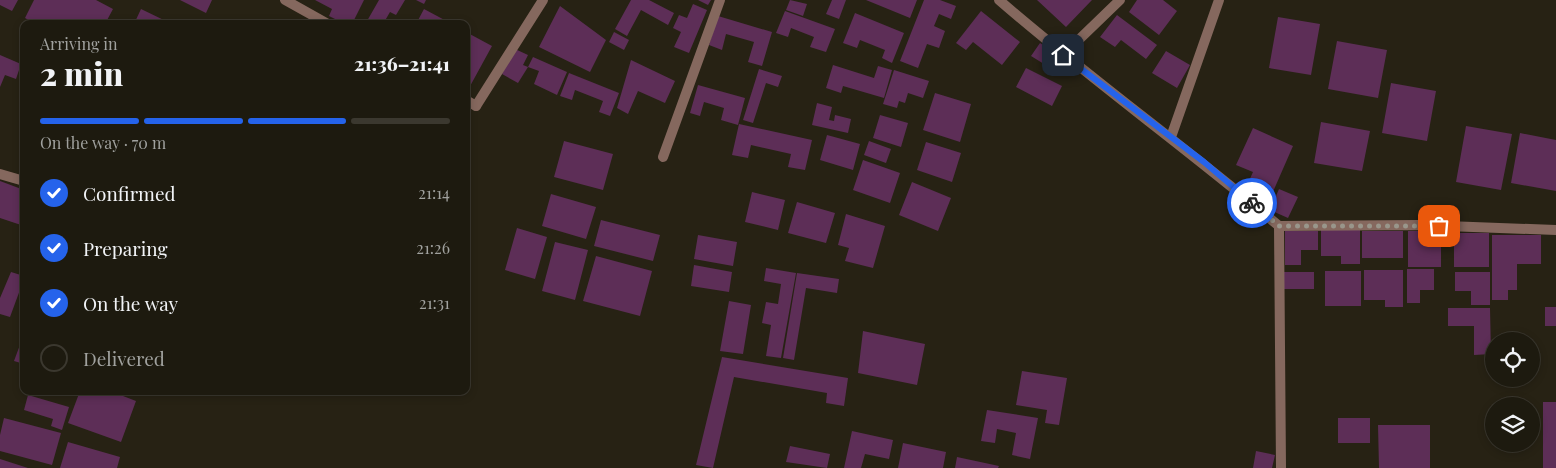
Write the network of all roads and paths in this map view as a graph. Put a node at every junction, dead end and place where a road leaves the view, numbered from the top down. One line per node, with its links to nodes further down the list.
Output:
1 (285, 0): 7 (street)
2 (543, 0): 9 (street)
3 (720, 0): 11 (street)
4 (999, 0): 8 (street)
5 (1120, 0): 8 (street)
6 (1219, 0): 10 (street)
7 (321, 20)
8 (1063, 55): 10 (street)
9 (470, 102)
10 (1171, 137): 14 (street)
11 (663, 157)
12 (0, 174): 13 (street)
13 (20, 180)
14 (1279, 226): 15 (street); 16 (street)
15 (1556, 230)
16 (1281, 468)

